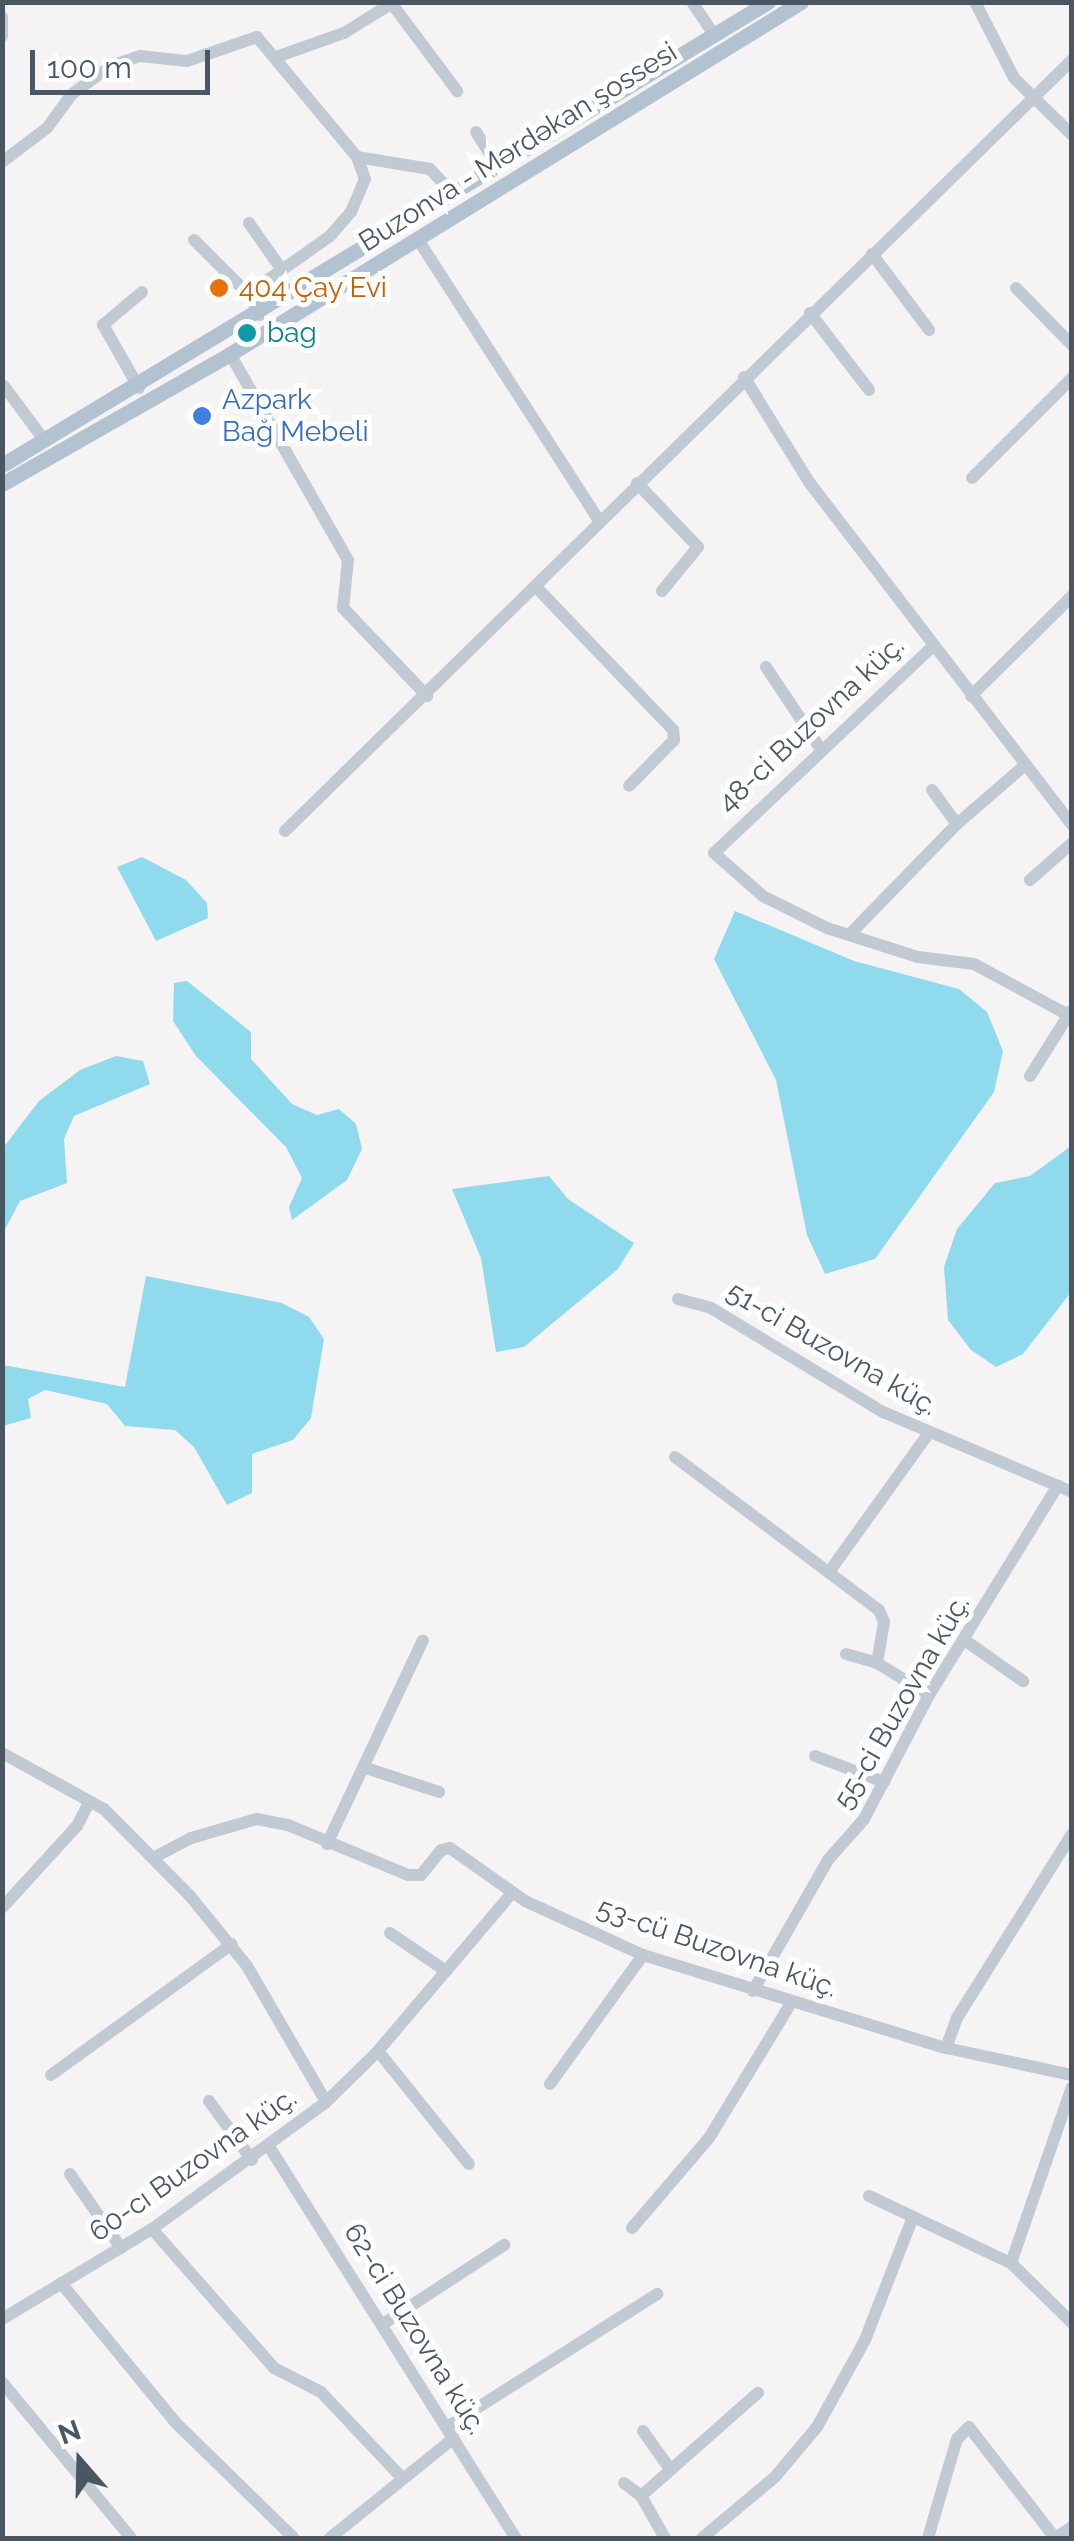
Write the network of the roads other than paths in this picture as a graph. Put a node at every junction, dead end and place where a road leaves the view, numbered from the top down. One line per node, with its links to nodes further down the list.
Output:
1 (692, 2): 7 (street)
2 (768, 2): 7 (main road)
3 (801, 2): 20 (main road, Buzonva - Mərdəkan şossesi)
4 (975, 2): 12 (street)
5 (393, 4): 9 (street); 11 (street)
6 (2, 18): 8 (street)
7 (714, 35): 17 (main road)
8 (2, 36)
9 (279, 56): 15 (street); 16 (street)
10 (1072, 60): 12 (street)
11 (457, 92)
12 (1032, 99): 14 (street); 22 (street)
13 (476, 132): 17 (street)
14 (1072, 136)
15 (357, 157): 18 (street); 23 (street)
16 (2, 162)
17 (499, 168): 18 (main road)
18 (454, 196): 28 (main road)
19 (249, 223): 23 (street)
20 (417, 238): 31 (main road, Buzonva - Mərdəkan şossesi); 42 (street)
21 (194, 240): 26 (street)
22 (872, 254): 27 (street); 29 (street)
23 (282, 270): 26 (street)
24 (1016, 288): 30 (street)
25 (142, 292): 35 (street)
26 (251, 297): 28 (street)
27 (810, 313): 32 (street); 36 (street)
28 (260, 315): 35 (main road)
29 (928, 330)
30 (1072, 345)
31 (230, 354): 41 (main road, Buzonva - Mərdəkan şossesi); 48 (street)
32 (744, 377): 40 (street); 46 (street)
33 (1072, 378): 39 (street)
34 (4, 386): 37 (street)
35 (139, 388): 37 (main road)
36 (869, 390)
37 (44, 441): 38 (main road)
38 (2, 465)
39 (972, 478)
40 (636, 483): 42 (street); 44 (street)
41 (2, 484)
42 (599, 520): 43 (street)
43 (537, 588): 48 (street); 52 (street)
44 (662, 591)
45 (1072, 596): 49 (street)
46 (932, 647): 49 (street); 50 (street, 48-ci Buzovna küç.)
47 (766, 667): 50 (street)
48 (427, 696): 56 (street)
49 (970, 696): 51 (street)
50 (820, 748): 59 (street, 48-ci Buzovna küç.)
51 (1025, 765): 54 (street); 55 (street)
52 (629, 786)
53 (932, 790): 54 (street)
54 (956, 824): 59 (street)
55 (1072, 826)
56 (285, 831)
57 (1072, 843): 58 (street)
58 (1030, 880)
59 (849, 935): 60 (street, 48-ci Buzovna küç.)
60 (1071, 1014): 61 (street)
61 (1030, 1076)
62 (678, 1299): 63 (street, 51-ci Buzovna küç.)
63 (928, 1434): 65 (street, 51-ci Buzovna küç.); 67 (street)
64 (676, 1457): 67 (street)
65 (1058, 1485): 66 (street, 51-ci Buzovna küç.); 69 (street, 55-ci Buzovna küç.)
66 (1072, 1492)
67 (828, 1572): 71 (street)
68 (423, 1640): 76 (street)
69 (966, 1641): 72 (street); 73 (street, 55-ci Buzovna küç.)
70 (846, 1654): 71 (street)
71 (877, 1663): 73 (street)
72 (1023, 1682)
73 (930, 1695): 77 (street, 55-ci Buzovna küç.)
74 (815, 1756): 77 (street)
75 (4, 1758): 79 (street)
76 (366, 1768): 78 (street); 81 (street)
77 (884, 1782): 89 (street, 55-ci Buzovna küç.)
78 (439, 1792)
79 (88, 1802): 82 (street); 84 (street)
80 (1072, 1834): 91 (street)
81 (327, 1844): 82 (street, 53-cü Buzovna küç.); 83 (street, 53-cü Buzovna küç.)
82 (153, 1858): 86 (street)
83 (512, 1893): 87 (street, 53-cü Buzovna küç.); 88 (street, 60-cı Buzovna küç.)
84 (2, 1908)
85 (390, 1933): 88 (street)
86 (232, 1944): 93 (street); 98 (street)
87 (643, 1955): 89 (street, 53-cü Buzovna küç.); 95 (street)
88 (446, 1971): 92 (street, 60-cı Buzovna küç.)
89 (753, 1991): 90 (street, 53-cü Buzovna küç.)
90 (791, 2003): 91 (street, 53-cü Buzovna küç.); 105 (street)
91 (946, 2048): 94 (street, 53-cü Buzovna küç.)
92 (378, 2052): 98 (street, 60-cı Buzovna küç.); 101 (street)
93 (51, 2075)
94 (1072, 2075)
95 (550, 2084)
96 (1072, 2087): 109 (street)
97 (209, 2101): 100 (street)
98 (326, 2102): 99 (street, 60-cı Buzovna küç.)
99 (270, 2148): 100 (street, 60-cı Buzovna küç.); 114 (street, 62-ci Buzovna küç.)
100 (252, 2160): 106 (street, 60-cı Buzovna küç.)
101 (470, 2164)
102 (70, 2174): 108 (street)
103 (868, 2196): 104 (street)
104 (914, 2217): 109 (street); 129 (street)
105 (632, 2228)
106 (152, 2229): 108 (street, 60-cı Buzovna küç.); 120 (street)
107 (504, 2245): 114 (street)
108 (121, 2248): 110 (street, 60-cı Buzovna küç.)
109 (1011, 2263): 113 (street)
110 (60, 2284): 112 (street, 60-cı Buzovna küç.); 125 (street)
111 (657, 2294): 118 (street)
112 (2, 2320)
113 (1072, 2323)
114 (383, 2324): 118 (street, 62-ci Buzovna küç.)
115 (2, 2382): 124 (street)
116 (758, 2394): 119 (street)
117 (643, 2431): 119 (street)
118 (450, 2433): 120 (street); 127 (street, 62-ci Buzovna küç.)
119 (670, 2468): 122 (street)
120 (401, 2477): 126 (street)
121 (624, 2483): 122 (street)
122 (641, 2496): 128 (street)
123 (1072, 2527): 130 (street)
124 (131, 2538)
125 (294, 2538)
126 (330, 2538)
127 (516, 2538)
128 (665, 2538)
129 (702, 2538)
130 (928, 2538)

